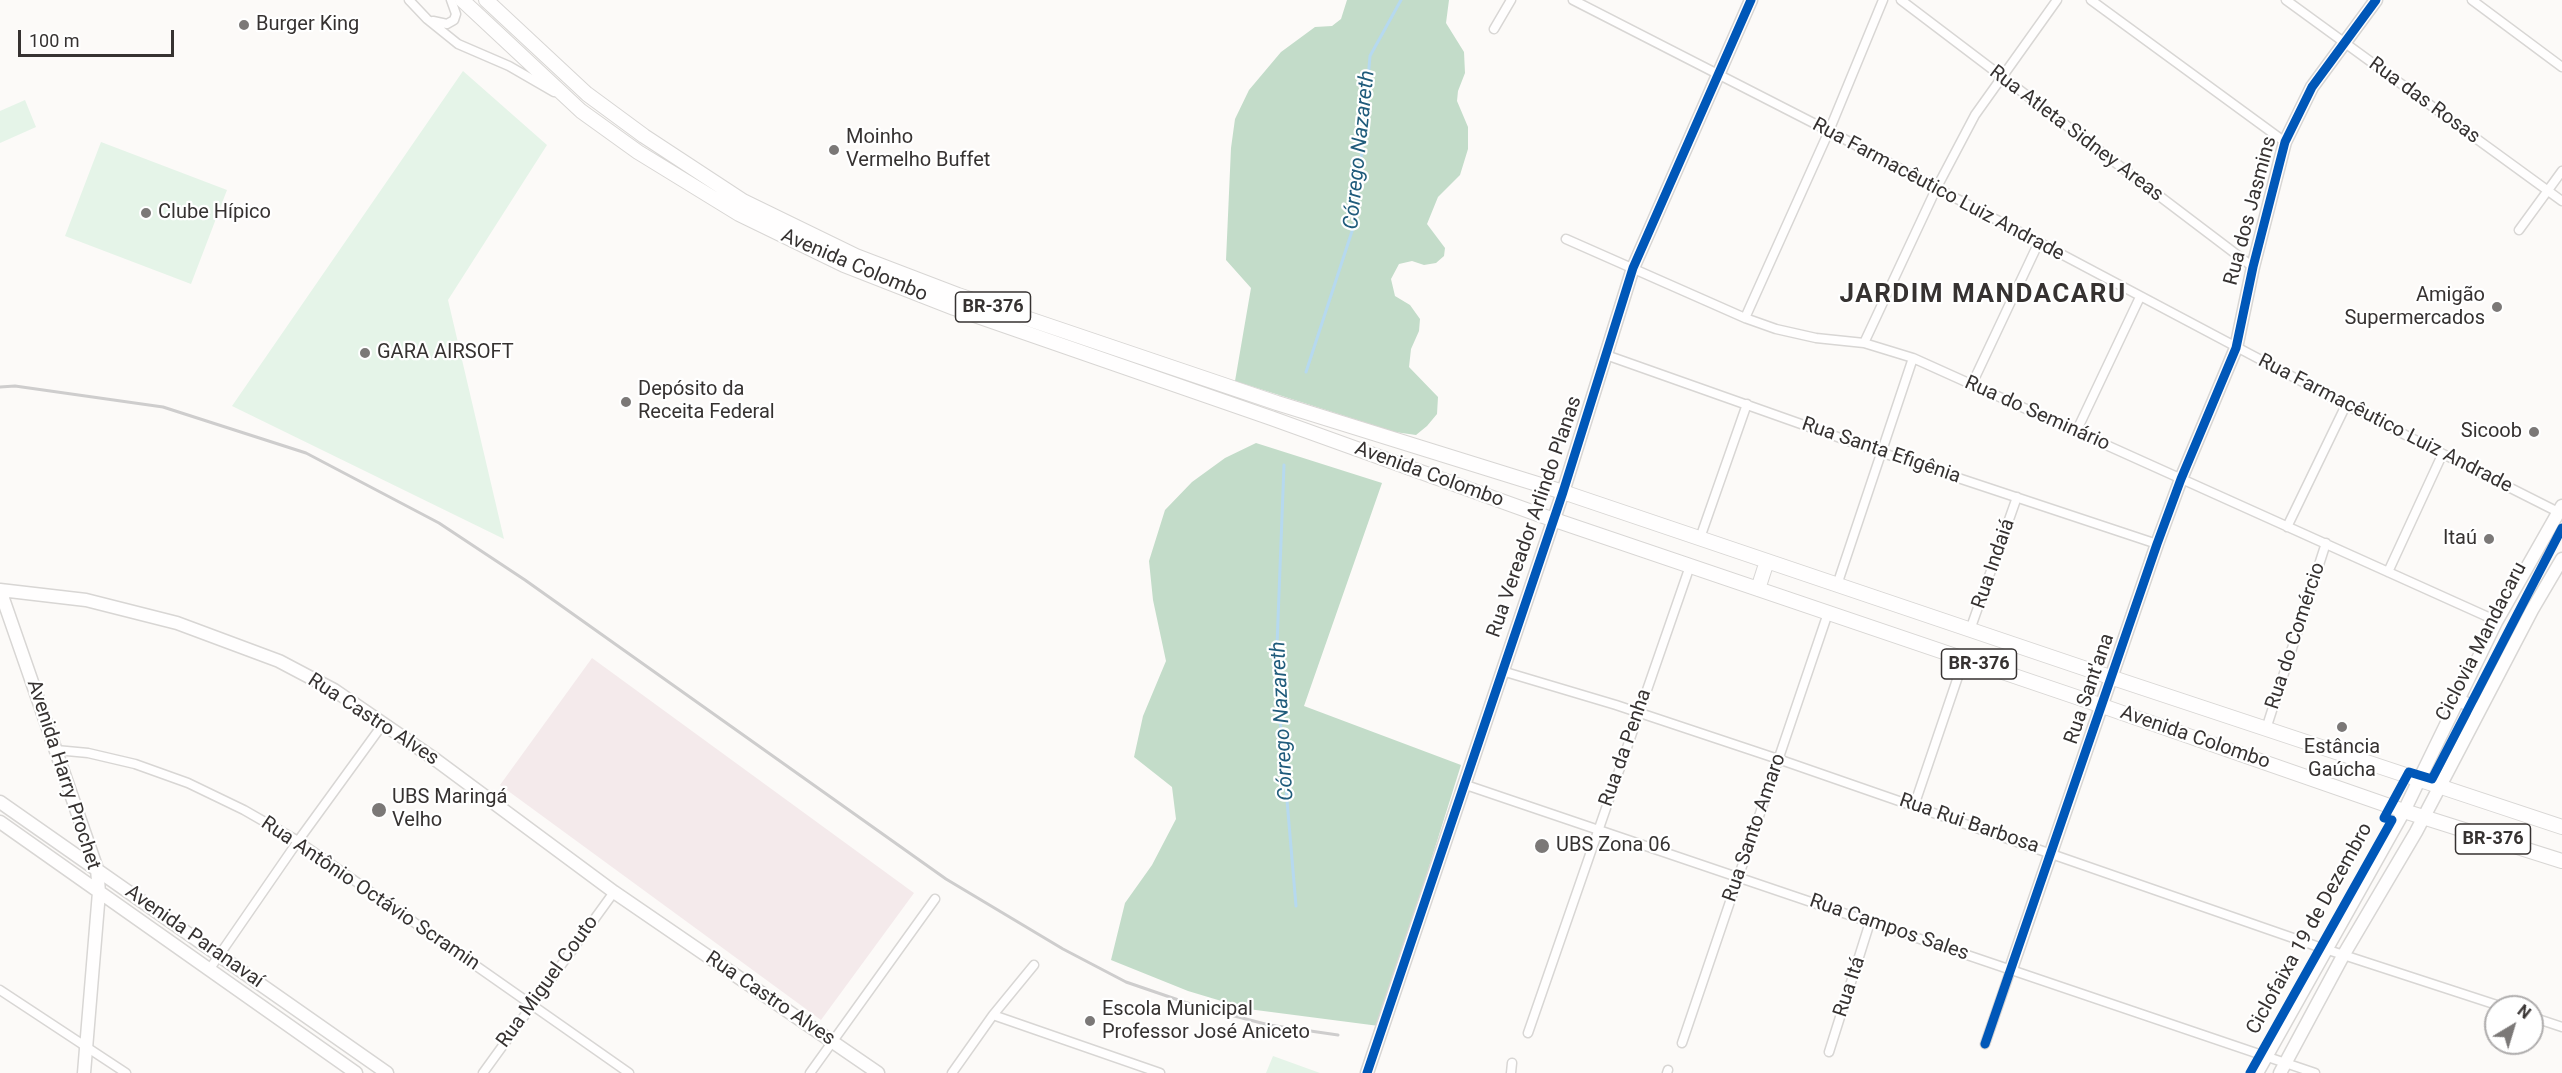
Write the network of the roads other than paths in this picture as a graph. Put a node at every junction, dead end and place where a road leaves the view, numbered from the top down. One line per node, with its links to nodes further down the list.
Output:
1 (409, 0): 15 (street)
2 (451, 0): 15 (street)
3 (462, 0): 21 (main road, Avenida Colombo / BR-376)
4 (486, 0): 46 (main road, Avenida Colombo / BR-376)
5 (1511, 0): 16 (street)
6 (1573, 0): 19 (street, Rua Farmacêutico Luiz Andrade)
7 (1751, 0): 19 (street, Rua Vereador Arlindo Planas)
8 (1883, 0): 22 (street)
9 (1901, 0): 20 (street, Rua Atleta Sidney Areas)
10 (2057, 0): 20 (street)
11 (2091, 0): 23 (street)
12 (2286, 0): 17 (street, Rua das Rosas)
13 (2376, 0): 17 (street, Rua dos Jasmins)
14 (2472, 0): 18 (street)
15 (427, 19): 21 (street)
16 (1494, 29)
17 (2343, 43): 23 (street, Rua dos Jasmins); 26 (street, Rua das Rosas)
18 (2562, 67)
19 (1719, 74): 22 (street, Rua Farmacêutico Luiz Andrade); 32 (street, Rua Vereador Arlindo Planas)
20 (2000, 77): 25 (street); 31 (street, Rua Atleta Sidney Areas)
21 (581, 111): 49 (main road, Avenida Colombo / BR-376)
22 (1829, 131): 25 (street, Rua Farmacêutico Luiz Andrade); 34 (street)
23 (2285, 142): 31 (street, Rua dos Jasmins)
24 (2562, 171): 26 (street)
25 (1936, 189): 30 (street, Rua Farmacêutico Luiz Andrade); 35 (street)
26 (2547, 190): 27 (street, Rua das Rosas); 28 (street)
27 (2562, 201)
28 (2519, 230)
29 (1566, 239): 32 (street, Rua do Seminário)
30 (2038, 244): 33 (street, Rua Farmacêutico Luiz Andrade); 39 (street)
31 (2253, 267): 36 (street, Rua dos Jasmins)
32 (1633, 268): 34 (street, Rua do Seminário); 37 (street, Rua Vereador Arlindo Planas)
33 (2140, 297): 36 (street, Rua Farmacêutico Luiz Andrade); 42 (street)
34 (1745, 318): 35 (street, Rua do Seminário)
35 (1864, 343): 38 (street, Rua do Seminário)
36 (2236, 348): 41 (street, Rua Farmacêutico Luiz Andrade); 45 (street, Rua Sant'ana)
37 (1606, 355): 40 (street, Rua Santa Efigênia); 46 (street, Rua Vereador Arlindo Planas)
38 (1913, 358): 39 (street, Rua do Seminário); 43 (street)
39 (1972, 384): 42 (street, Rua do Seminário)
40 (1747, 404): 43 (street, Rua Santa Efigênia); 51 (street)
41 (2346, 405): 44 (street, Rua Farmacêutico Luiz Andrade); 50 (street)
42 (2076, 432): 45 (street, Rua do Seminário)
43 (1880, 452): 47 (street, Rua Santa Efigênia); 58 (street)
44 (2442, 455): 48 (street, Rua Farmacêutico Luiz Andrade); 57 (street)
45 (2181, 479): 50 (street, Rua do Seminário); 53 (street, Rua Sant'ana)
46 (1563, 492): 49 (street, Rua Vereador Arlindo Planas); 51 (main road, Avenida Colombo / BR-376)
47 (2017, 497): 53 (street, Rua Santa Efigênia); 63 (street, Rua Indaiá)
48 (2561, 511): 62 (street)
49 (1554, 519): 56 (main road, Avenida Colombo / BR-376); 65 (street, Rua Vereador Arlindo Planas)
50 (2287, 526): 52 (street, Rua do Seminário)
51 (1700, 538): 55 (main road, Avenida Colombo / BR-376)
52 (2326, 543): 57 (street, Rua do Seminário); 72 (street, Rua do Comércio)
53 (2157, 544): 66 (street, Rua Sant'ana)
54 (2562, 559): 69 (street)
55 (1767, 561): 58 (main road, Avenida Colombo / BR-376); 59 (main road)
56 (1690, 566): 59 (main road, Avenida Colombo / BR-376); 70 (street, Rua da Penha)
57 (2388, 572): 62 (street, Rua do Seminário)
58 (1837, 585): 63 (main road, Avenida Colombo / BR-376)
59 (1758, 589): 61 (main road, Avenida Colombo / BR-376)
60 (0, 590): 71 (street, Rua Castro Alves); 73 (street, Avenida Harry Prochet)
61 (1828, 613): 64 (main road, Avenida Colombo / BR-376); 74 (street, Rua Santo Amaro)
62 (2497, 621): 67 (street)
63 (1970, 630): 66 (main road, Avenida Colombo / BR-376)
64 (1964, 659): 68 (main road, Avenida Colombo / BR-376); 79 (street)
65 (1502, 671): 70 (street, Rua Rui Barbosa); 76 (street, Rua Vereador Arlindo Planas)
66 (2113, 678): 68 (street, Rua Sant'ana); 72 (main road, Avenida Colombo / BR-376)
67 (2458, 699): 69 (street); 75 (street)
68 (2103, 706): 80 (main road, Avenida Colombo / BR-376); 86 (street, Rua Sant'ana)
69 (2479, 711): 77 (street)
70 (1638, 712): 74 (street, Rua Rui Barbosa); 84 (street, Rua da Penha)
71 (383, 724): 85 (street); 91 (street, Rua Castro Alves)
72 (2266, 729): 75 (main road, Avenida Colombo / BR-376)
73 (56, 750): 85 (street, Rua Antônio Octávio Scramin); 88 (street, Avenida Harry Prochet)
74 (1778, 759): 79 (street, Rua Rui Barbosa); 89 (street, Rua Santo Amaro)
75 (2419, 780): 77 (main road, Avenida Colombo / BR-376); 80 (street)
76 (1463, 784): 84 (street, Rua Campos Sales); 125 (street, Rua Vereador Arlindo Planas)
77 (2439, 787): 81 (street); 83 (main road, Avenida Colombo / BR-376)
78 (0, 802): 88 (street, Avenida Paranavaí)
79 (1914, 806): 86 (street, Rua Rui Barbosa)
80 (2404, 811): 81 (main road, Avenida Colombo / BR-376); 94 (street)
81 (2424, 817): 87 (main road, Avenida Colombo / BR-376); 95 (street)
82 (0, 822): 90 (street, Avenida Paranavaí)
83 (2562, 827)
84 (1597, 829): 89 (street, Rua Campos Sales); 106 (street, Rua da Penha)
85 (298, 841): 96 (street); 102 (street, Rua Antônio Octávio Scramin)
86 (2052, 853): 94 (street, Rua Rui Barbosa); 98 (street, Rua Sant'ana)
87 (2562, 861)
88 (97, 869): 90 (street, Avenida Harry Prochet); 96 (street, Avenida Paranavaí)
89 (1739, 877): 93 (street, Rua Campos Sales); 108 (street, Rua Santo Amaro)
90 (99, 892): 99 (street, Avenida Paranavaí); 110 (street, Avenida Harry Prochet)
91 (614, 892): 102 (street, Rua Miguel Couto); 107 (street, Rua Castro Alves)
92 (935, 899): 107 (street)
93 (1870, 922): 98 (street, Rua Campos Sales); 111 (street, Rua Itá)
94 (2326, 949): 95 (street, Rua Rui Barbosa); 112 (street)
95 (2344, 954): 101 (street, Rua Rui Barbosa); 114 (street)
96 (218, 955): 99 (street); 118 (street, Avenida Paranavaí)
97 (1034, 965): 103 (street)
98 (2011, 969): 109 (street, Rua Sant'ana); 112 (street, Rua Campos Sales)
99 (209, 970): 117 (street, Avenida Paranavaí)
100 (0, 990): 110 (street)
101 (2484, 1001)
102 (532, 1004): 119 (street, Rua Miguel Couto); 120 (street, Rua Antônio Octávio Scramin)
103 (993, 1015): 123 (street); 124 (street)
104 (2544, 1021): 105 (street)
105 (2562, 1027)
106 (1528, 1033)
107 (833, 1042): 121 (street); 122 (street, Rua Castro Alves)
108 (1682, 1043)
109 (1985, 1044)
110 (87, 1045): 115 (street, Avenida Harry Prochet); 116 (street)
111 (1829, 1052)
112 (2265, 1056): 114 (street, Rua Campos Sales); 127 (street)
113 (1512, 1063): 126 (street)
114 (2283, 1068): 128 (street, Rua Campos Sales)
115 (84, 1073)
116 (126, 1073)
117 (356, 1073)
118 (387, 1073)
119 (483, 1073)
120 (630, 1073)
121 (810, 1073)
122 (878, 1073)
123 (952, 1073)
124 (1160, 1073)
125 (1367, 1073)
126 (1511, 1073)
127 (2257, 1073)
128 (2315, 1073)

